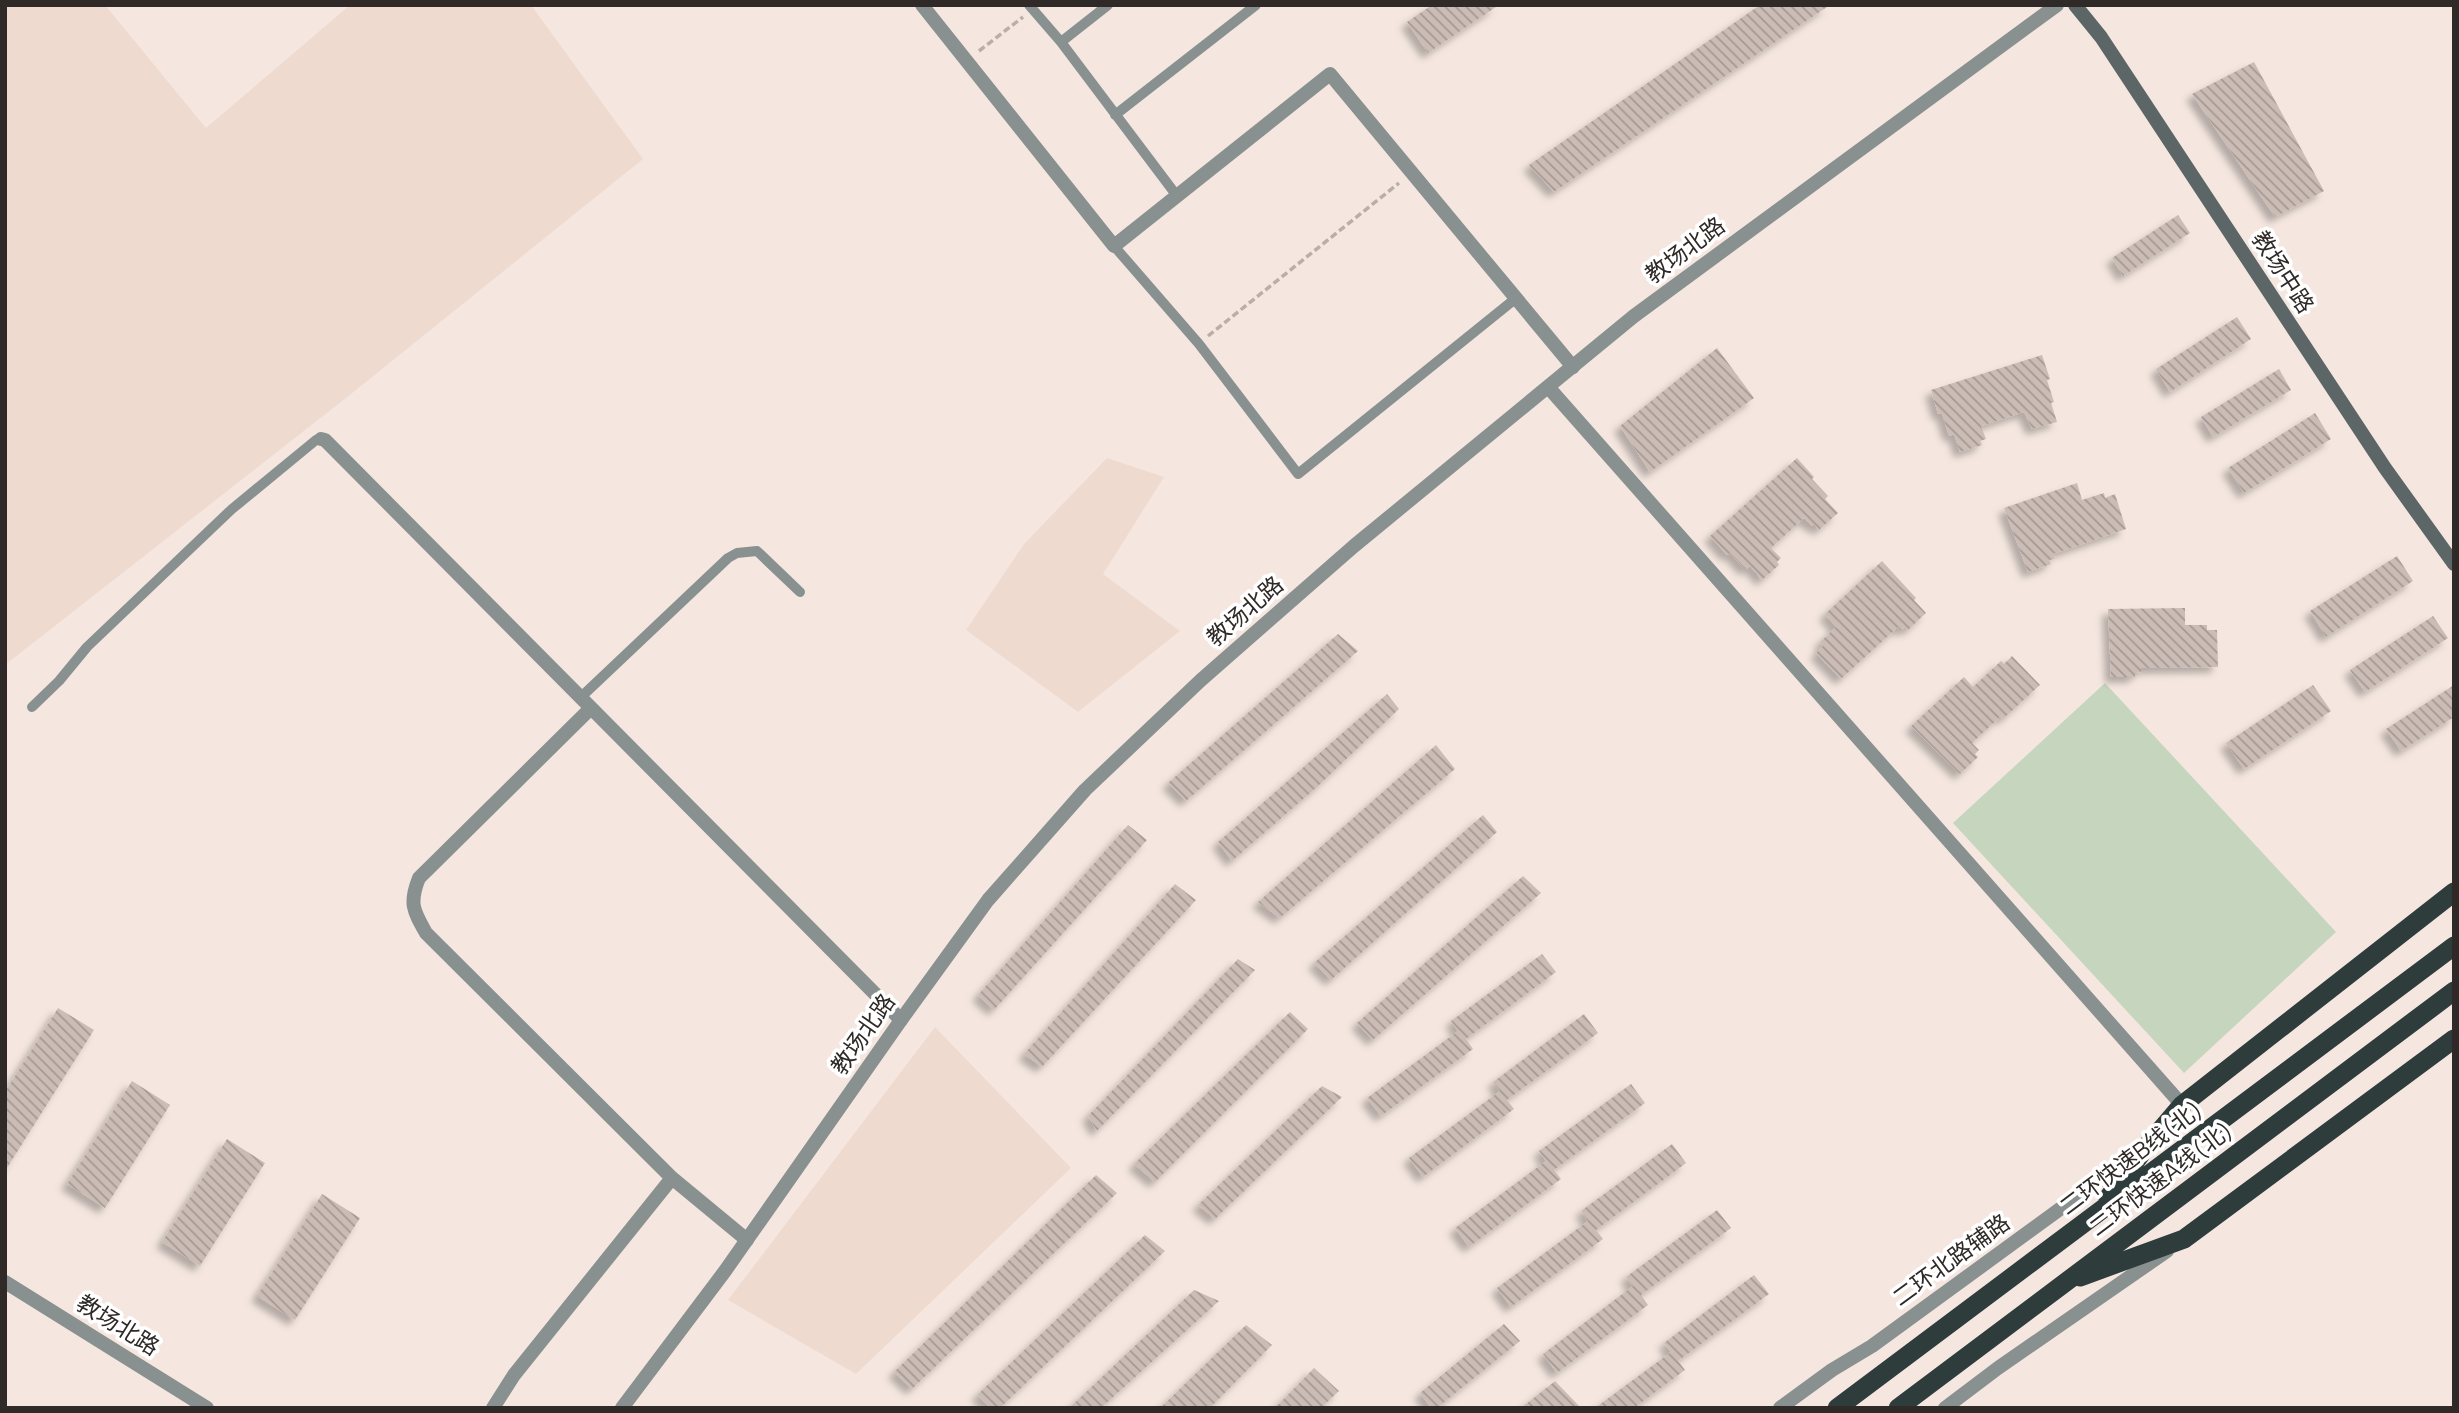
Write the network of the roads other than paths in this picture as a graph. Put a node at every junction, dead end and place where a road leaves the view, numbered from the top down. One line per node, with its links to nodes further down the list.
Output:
1 (922, 5): 10 (street)
2 (1108, 5): 7 (lane)
3 (1256, 5): 8 (lane)
4 (2057, 5): 12 (street, 教场北路)
5 (2075, 5): 15 (main road, 教场中路)
6 (1031, 7): 7 (lane)
7 (1061, 42): 8 (lane)
8 (1115, 115): 9 (lane)
9 (1177, 195): 10 (street); 11 (street)
10 (1114, 246): 11 (lane)
11 (1515, 299): 12 (street)
12 (1573, 368): 13 (street, 教场北路)
13 (1549, 388): 22 (street, 教场北路); 24 (street)
14 (321, 439): 17 (street); 18 (lane)
15 (2454, 564)
16 (800, 592): 17 (lane)
17 (586, 703): 22 (street); 26 (street)
18 (32, 707)
19 (2454, 892): 24 (highway)
20 (2454, 946): 27 (highway, 二环快速B线(北))
21 (2454, 992): 31 (highway, 二环快速A线(北))
22 (901, 1020): 29 (street, 教场北路)
23 (2454, 1038): 28 (highway)
24 (2182, 1105): 25 (highway)
25 (2147, 1146): 27 (highway); 35 (street, 二环北路辅路)
26 (673, 1178): 29 (street); 33 (street)
27 (2094, 1216): 36 (highway, 二环快速B线(北))
28 (2184, 1239): 31 (highway); 38 (street)
29 (747, 1240): 34 (street, 教场北路)
30 (5, 1282): 32 (street, 教场北路)
31 (2060, 1285): 37 (highway, 二环快速A线(北))
32 (207, 1408)
33 (494, 1408)
34 (622, 1408)
35 (1780, 1408)
36 (1837, 1408)
37 (1898, 1408)
38 (1945, 1408)

